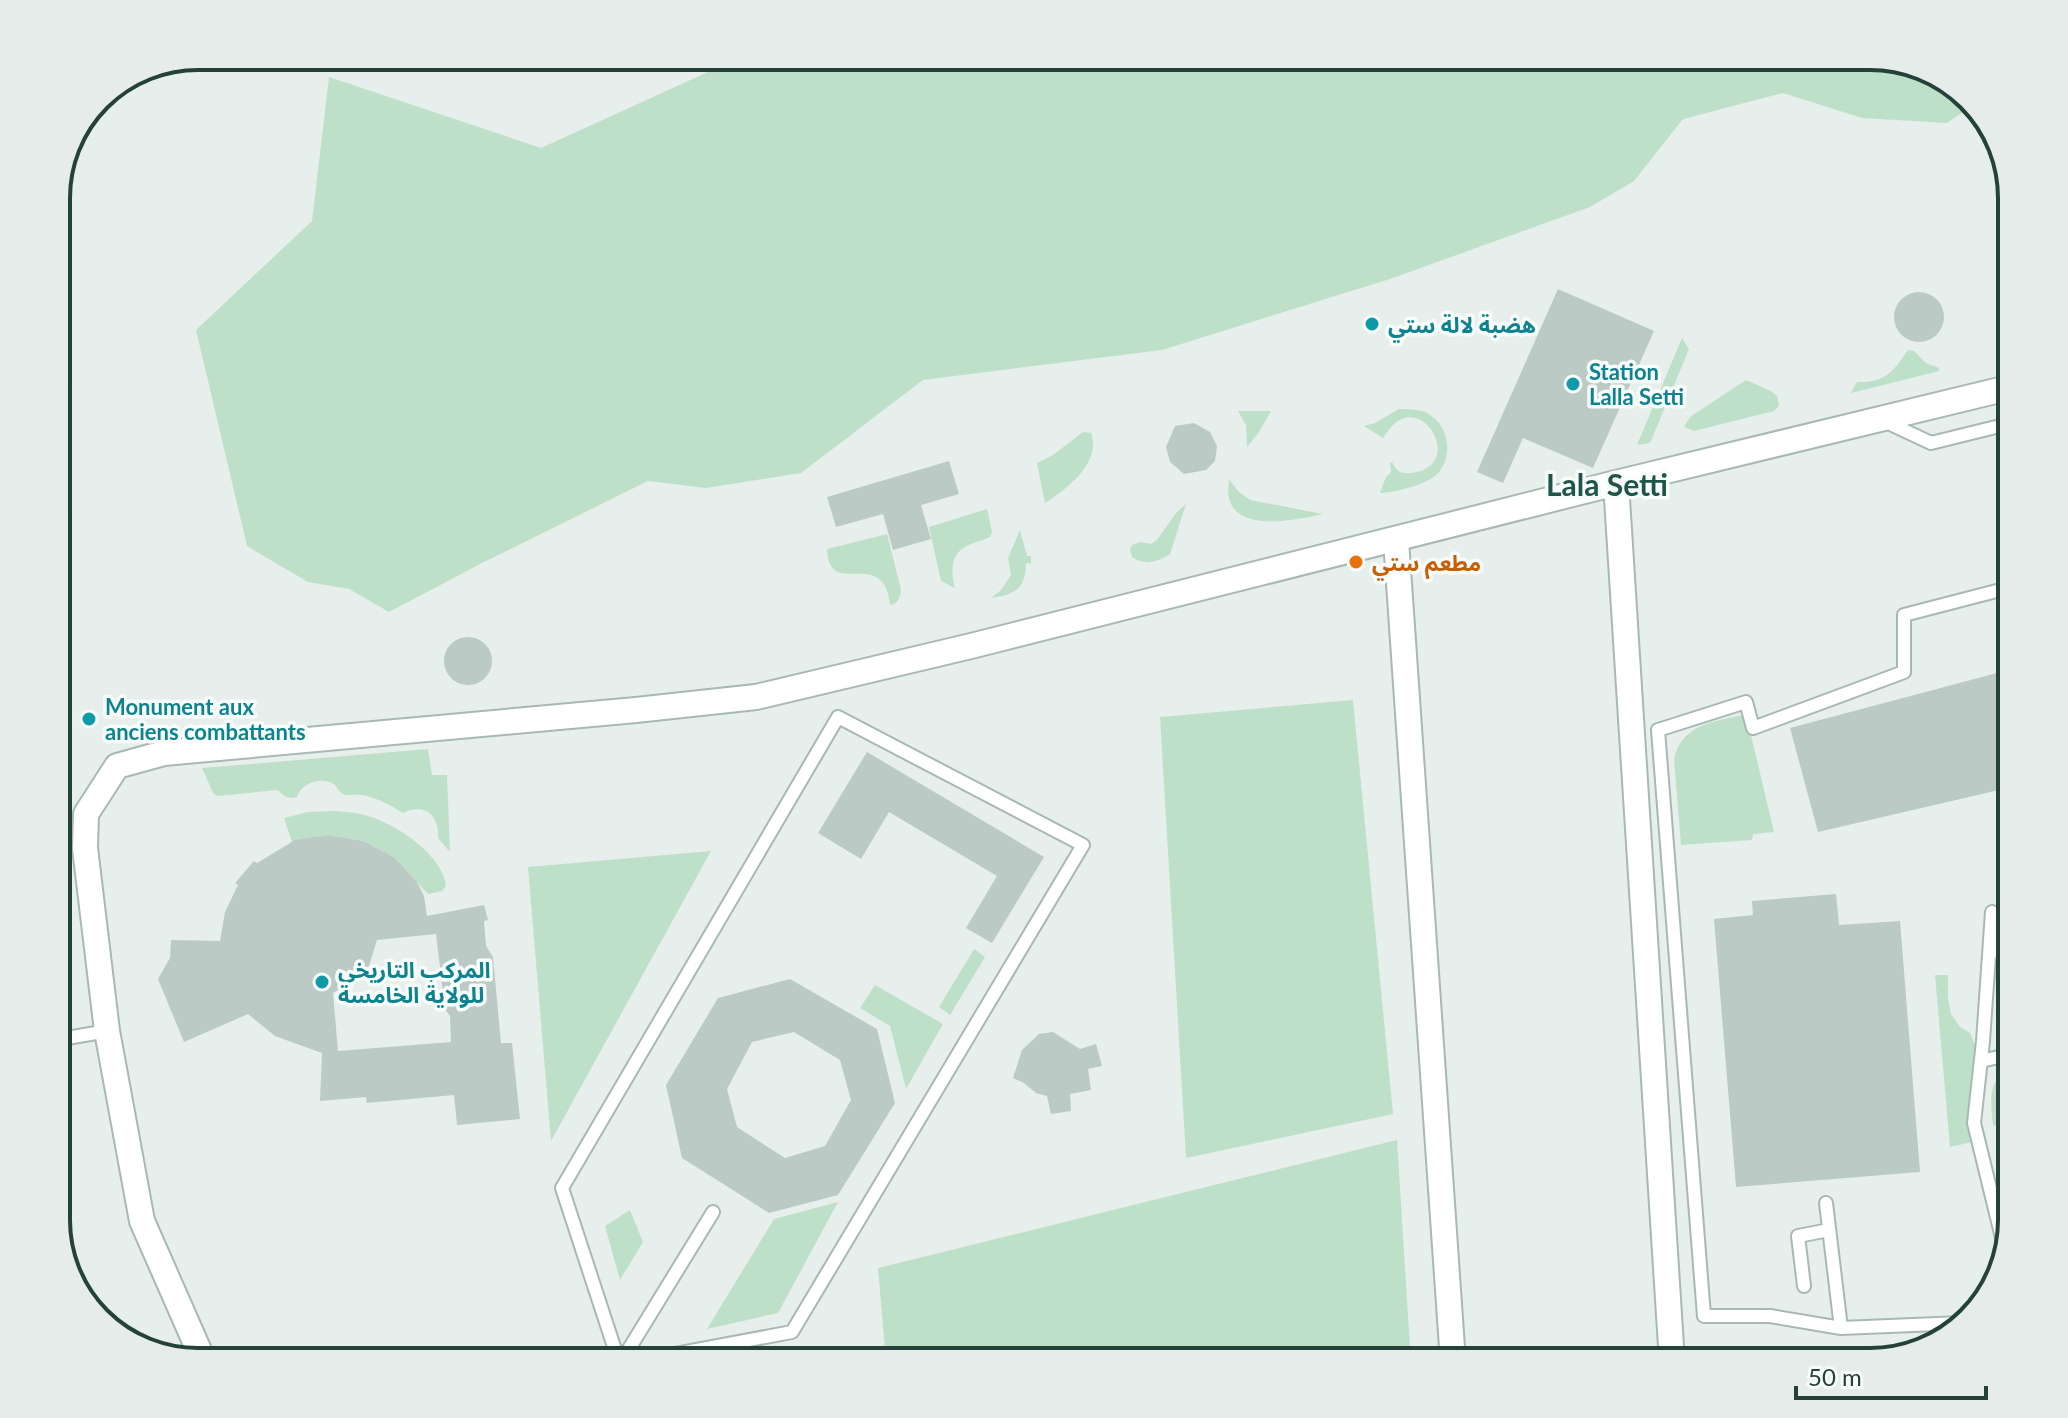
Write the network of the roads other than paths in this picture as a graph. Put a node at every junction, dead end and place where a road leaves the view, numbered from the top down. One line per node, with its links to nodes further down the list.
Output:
1 (1998, 390): 2 (street)
2 (1879, 419): 3 (lane); 4 (street)
3 (1998, 426)
4 (1616, 483): 5 (street); 24 (street)
5 (1396, 540): 8 (street); 23 (street)
6 (1998, 591): 18 (lane)
7 (1998, 940): 11 (lane)
8 (107, 1031): 9 (lane); 19 (street)
9 (70, 1038)
10 (1998, 1057): 11 (lane)
11 (1981, 1061): 14 (lane)
12 (1826, 1203): 15 (lane)
13 (713, 1212): 21 (lane)
14 (1998, 1221)
15 (1829, 1230): 16 (lane); 18 (lane)
16 (1804, 1286)
17 (1944, 1324): 18 (lane)
18 (1841, 1328)
19 (198, 1348)
20 (615, 1348): 22 (lane)
21 (629, 1348)
22 (707, 1348)
23 (1452, 1348)
24 (1671, 1348)

